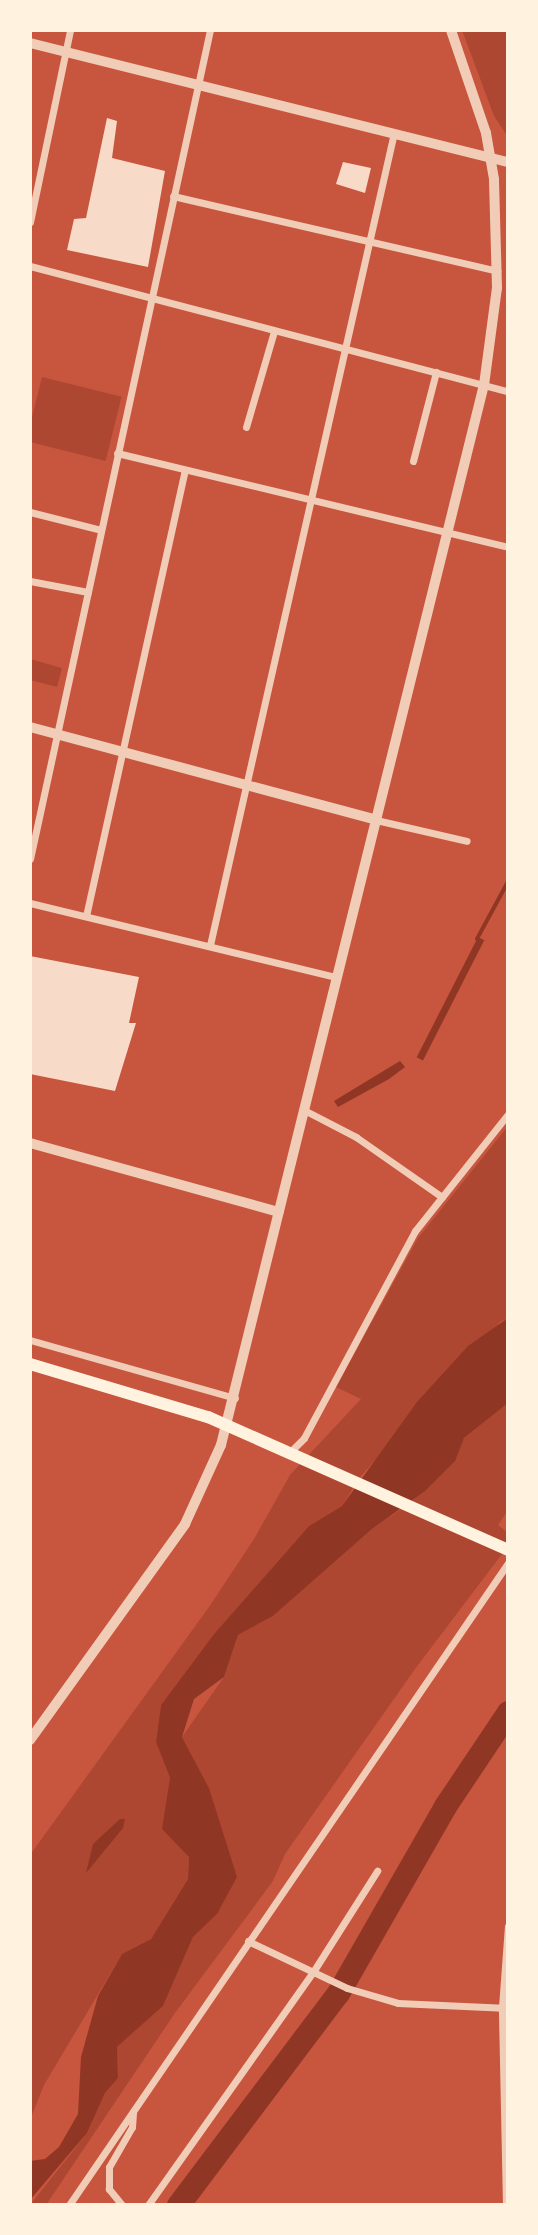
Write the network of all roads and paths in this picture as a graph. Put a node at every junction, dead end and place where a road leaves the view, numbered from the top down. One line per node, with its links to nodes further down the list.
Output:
1 (70, 30): 5 (street)
2 (210, 30): 6 (street)
3 (451, 30): 8 (street)
4 (30, 43): 5 (street)
5 (66, 51): 6 (street); 11 (street)
6 (198, 84): 7 (street); 10 (street)
7 (393, 137): 8 (street); 12 (street)
8 (492, 158): 9 (street); 14 (street)
9 (508, 162)
10 (173, 196): 12 (street); 15 (street)
11 (30, 222)
12 (371, 242): 14 (street); 17 (street)
13 (30, 266): 15 (street)
14 (497, 271): 19 (street)
15 (152, 298): 16 (street); 22 (street)
16 (274, 331): 17 (street); 21 (street)
17 (347, 350): 18 (street); 25 (street)
18 (436, 372): 19 (street); 23 (street)
19 (484, 385): 20 (street); 28 (street)
20 (508, 391)
21 (246, 427)
22 (117, 453): 24 (street); 27 (street)
23 (413, 461)
24 (185, 471): 25 (street); 34 (street)
25 (310, 500): 28 (street); 35 (street)
26 (30, 512): 27 (street)
27 (101, 530): 31 (street)
28 (447, 533): 29 (street); 36 (street)
29 (508, 547)
30 (30, 580): 31 (street)
31 (88, 592): 33 (street)
32 (30, 727): 33 (street)
33 (57, 733): 34 (street); 38 (street)
34 (124, 751): 35 (street); 40 (street)
35 (246, 784): 36 (street); 41 (street)
36 (376, 820): 37 (street); 42 (street)
37 (467, 841)
38 (30, 859)
39 (30, 903): 40 (street)
40 (86, 916): 41 (street)
41 (210, 945): 42 (street)
42 (337, 976): 43 (street)
43 (304, 1110): 46 (street); 47 (street)
44 (508, 1114): 46 (street)
45 (30, 1143): 47 (street)
46 (442, 1197): 51 (street)
47 (279, 1212): 50 (street)
48 (30, 1340): 50 (street)
49 (30, 1364): 51 (main road)
50 (235, 1398): 54 (street)
51 (289, 1454): 52 (main road)
52 (508, 1550)
53 (508, 1563): 57 (street)
54 (30, 1740)
55 (377, 1871): 58 (street)
56 (508, 1926): 59 (street)
57 (248, 1941): 58 (street); 60 (street)
58 (314, 1972): 59 (street); 63 (street)
59 (505, 2008): 64 (street)
60 (133, 2109): 61 (street); 62 (street)
61 (69, 2205)
62 (122, 2205)
63 (148, 2205)
64 (506, 2205)

